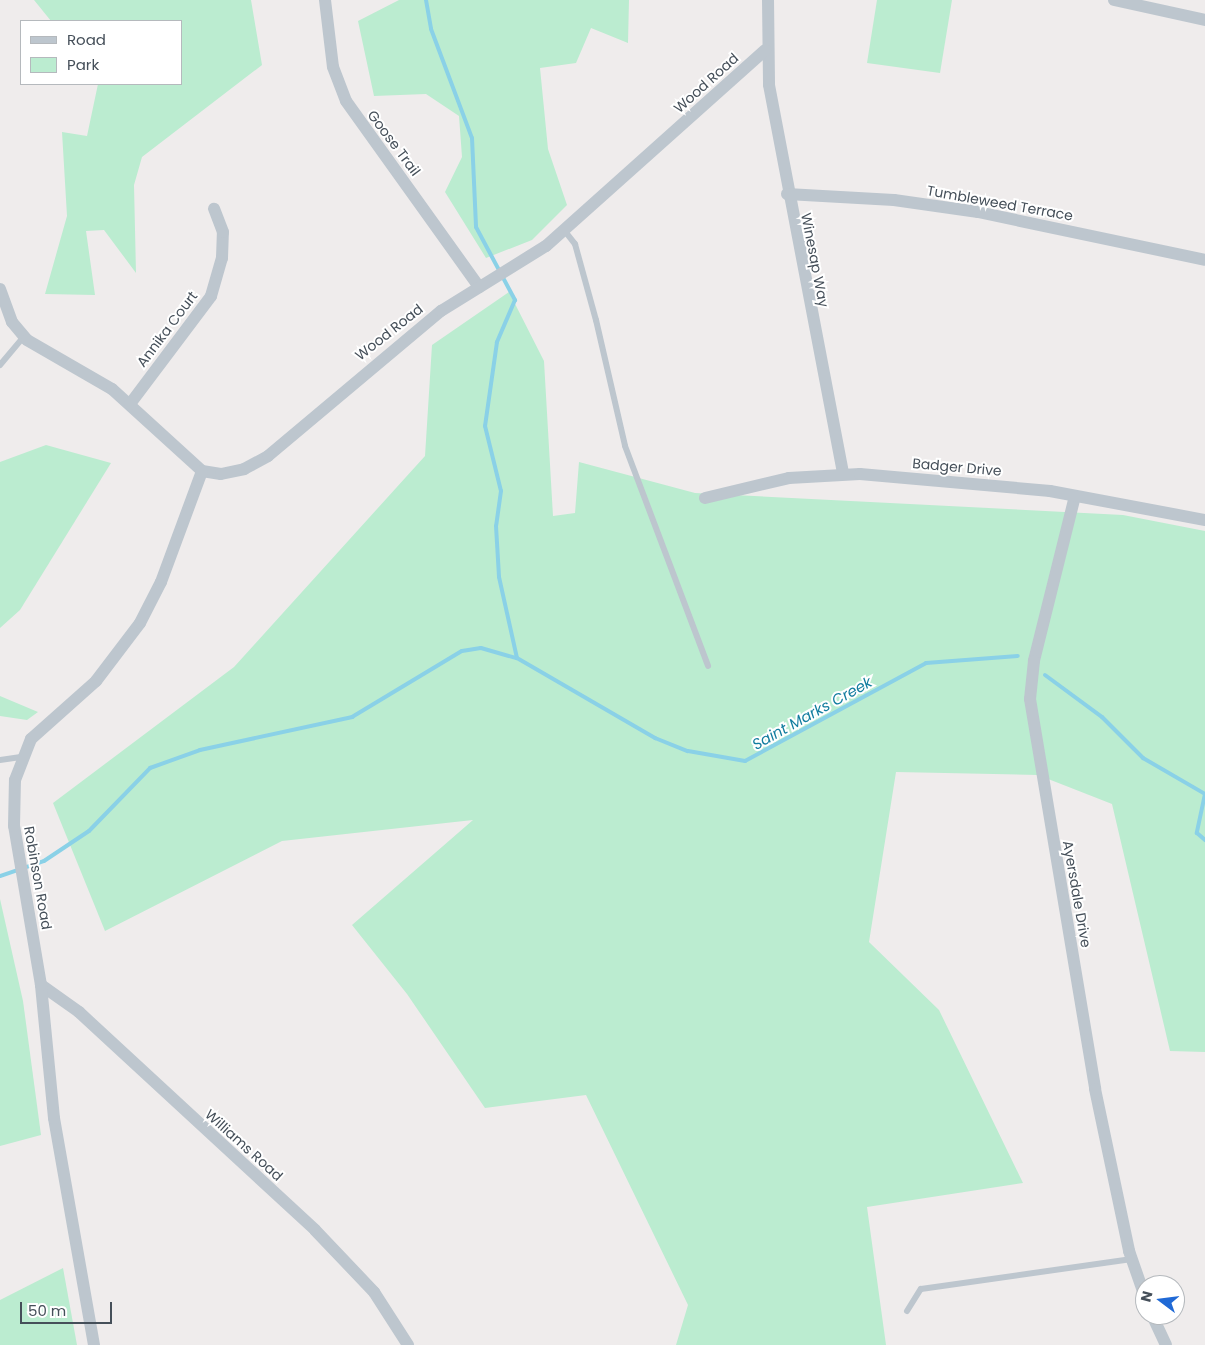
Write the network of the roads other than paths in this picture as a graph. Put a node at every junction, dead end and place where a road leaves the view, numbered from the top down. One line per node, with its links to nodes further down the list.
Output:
1 (325, 0): 10 (street, Goose Trail)
2 (768, 0): 5 (street)
3 (1114, 0): 4 (street)
4 (1205, 20)
5 (765, 50): 6 (street, Winesap Way); 8 (street, Wood Road)
6 (787, 194): 9 (street, Tumbleweed Terrace); 16 (street, Winesap Way)
7 (214, 209): 14 (street, Annika Court)
8 (564, 230): 10 (street, Wood Road); 20 (lane)
9 (1205, 260)
10 (479, 287): 15 (street, Wood Road)
11 (0, 289): 12 (street)
12 (24, 336): 13 (lane); 14 (street)
13 (0, 365)
14 (130, 404): 15 (street)
15 (202, 471): 21 (street, Robinson Road)
16 (843, 474): 17 (street, Badger Drive); 18 (street, Badger Drive)
17 (1076, 496): 19 (street, Badger Drive); 24 (street, Ayersdale Drive)
18 (705, 498)
19 (1205, 520)
20 (708, 666)
21 (21, 757): 22 (lane); 23 (street, Robinson Road)
22 (0, 760)
23 (41, 986): 28 (street, Robinson Road); 29 (street, Williams Road)
24 (1132, 1259): 25 (street, Ayersdale Drive); 26 (lane)
25 (1137, 1275)
26 (907, 1311)
27 (1157, 1325): 30 (street)
28 (94, 1345)
29 (408, 1345)
30 (1166, 1345)

